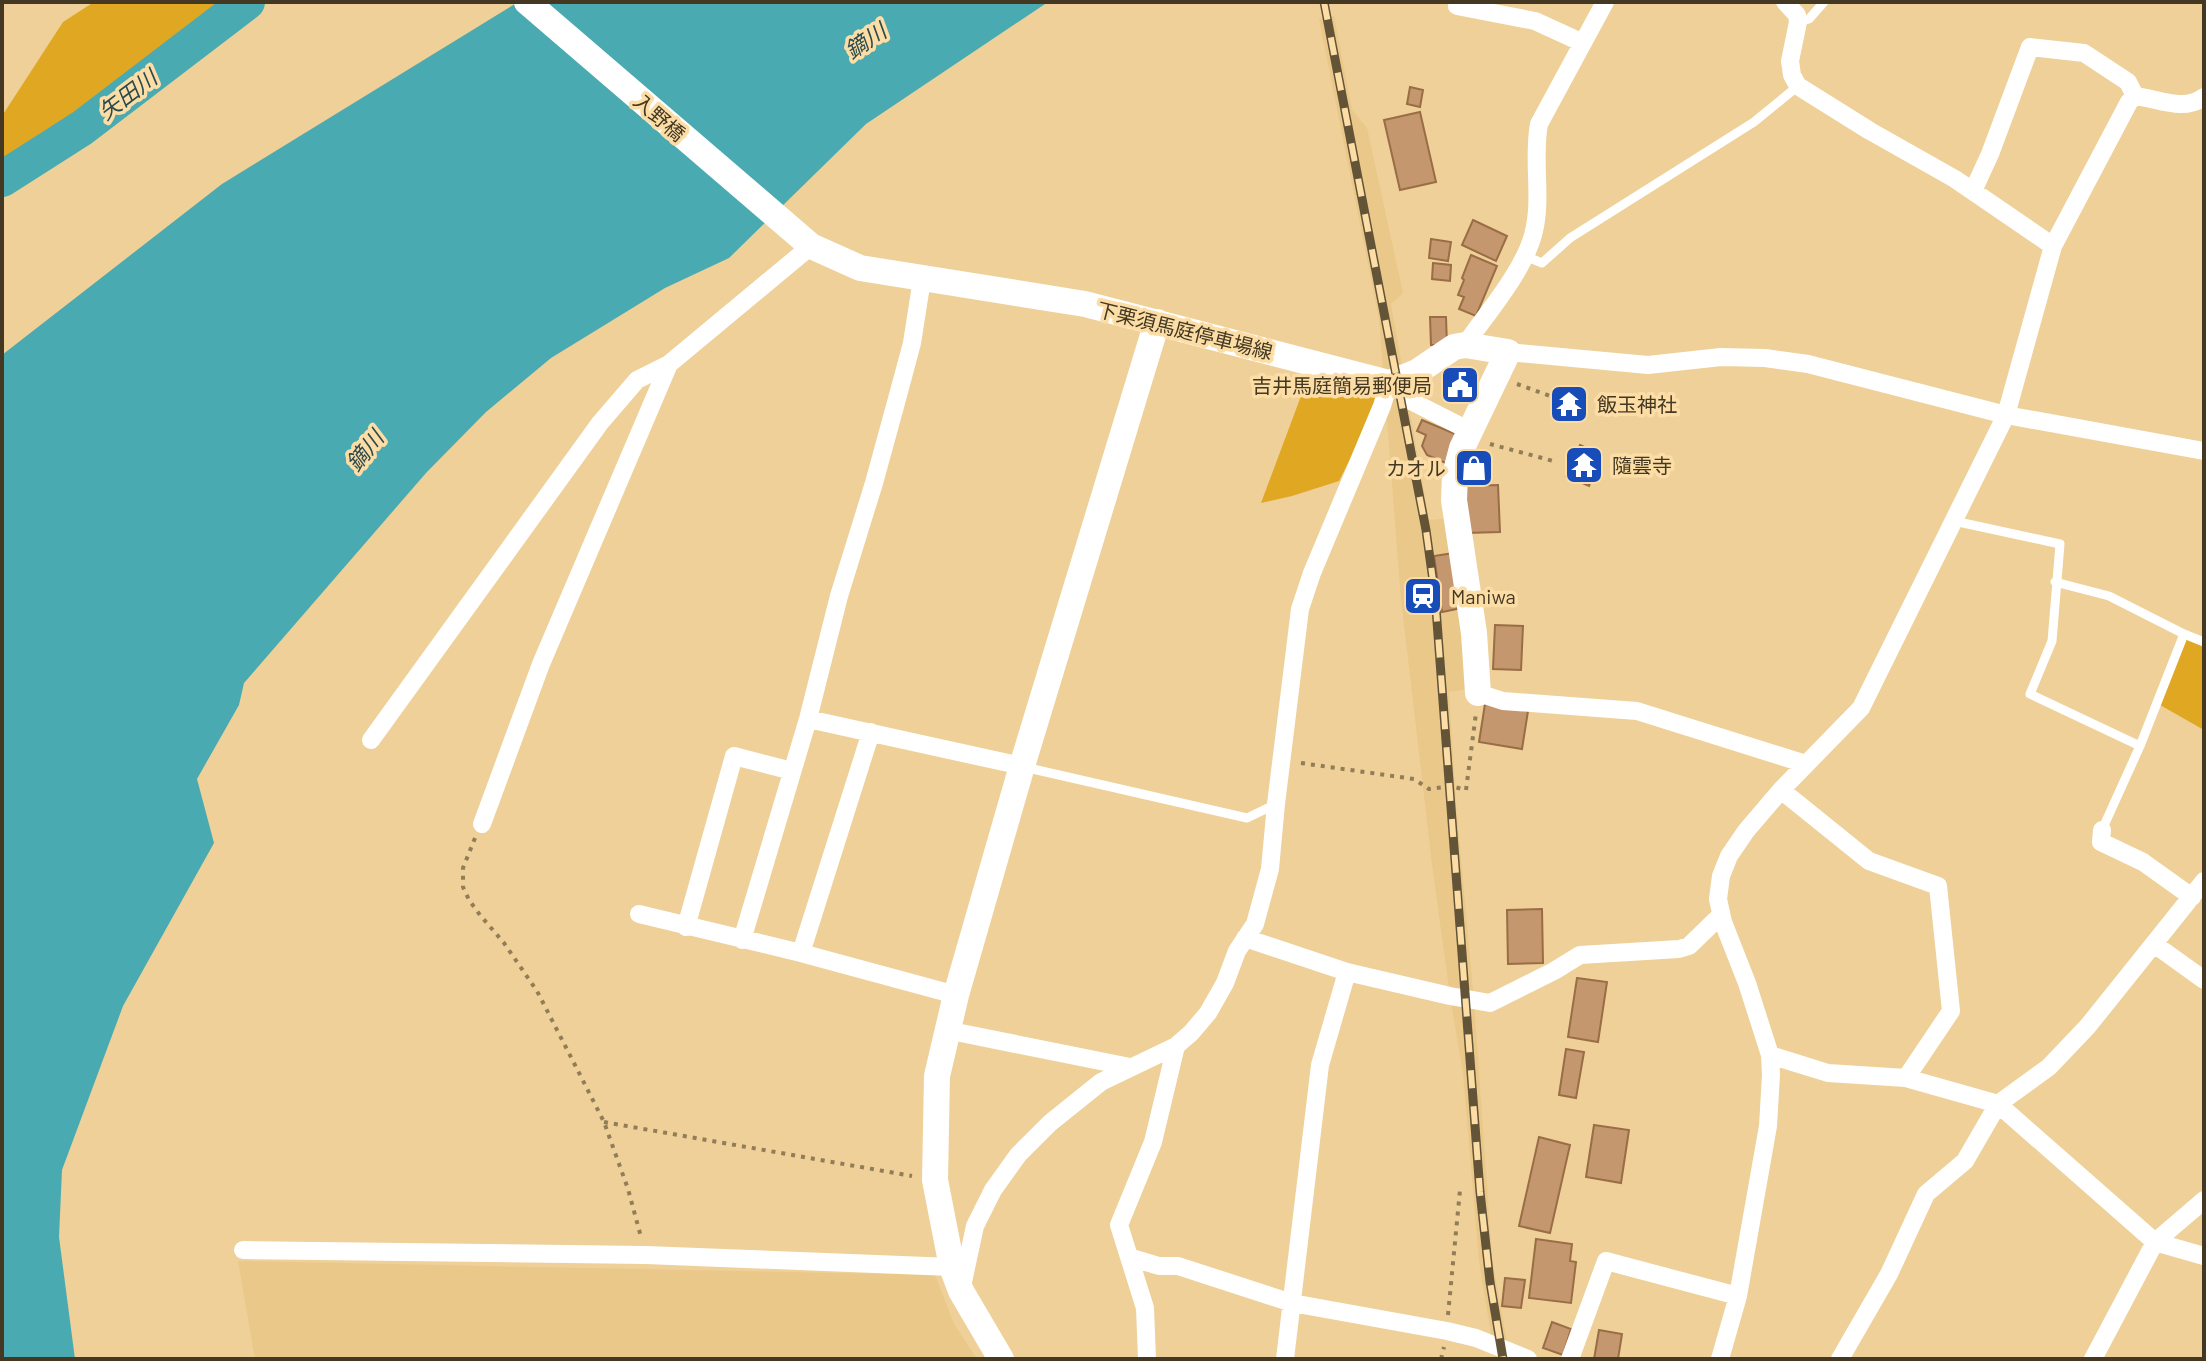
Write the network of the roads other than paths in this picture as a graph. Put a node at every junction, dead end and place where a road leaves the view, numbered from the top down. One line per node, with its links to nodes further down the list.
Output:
1 (527, 2): 12 (main road, 入野橋)
2 (1605, 2): 7 (street)
3 (1785, 2): 6 (street)
4 (1824, 2): 6 (lane)
5 (1457, 6): 7 (street)
6 (1798, 22): 8 (street)
7 (1583, 43): 14 (street)
8 (1798, 86): 11 (street); 14 (lane)
9 (2135, 96): 10 (street); 11 (street); 13 (street)
10 (2204, 97)
11 (1973, 191): 13 (street)
12 (802, 239): 15 (main road, 下栗須馬庭停車場線); 19 (street)
13 (2053, 246): 22 (street)
14 (1525, 256): 17 (street)
15 (922, 279): 16 (main road, 下栗須馬庭停車場線); 30 (street)
16 (1157, 322): 20 (main road, 下栗須馬庭停車場線); 35 (main road)
17 (1465, 345): 18 (main road); 20 (main road)
18 (1508, 352): 22 (street); 23 (main road)
19 (669, 364): 32 (street); 39 (street)
20 (1389, 383): 38 (street)
21 (1411, 401): 23 (street)
22 (2006, 415): 24 (street); 25 (street)
23 (1469, 433): 29 (main road)
24 (2204, 451)
25 (1954, 521): 26 (lane); 34 (street)
26 (2055, 582): 27 (lane); 33 (lane)
27 (2184, 634): 28 (lane); 33 (lane)
28 (2204, 642)
29 (1478, 693): 34 (street)
30 (808, 719): 31 (street); 36 (street)
31 (871, 732): 35 (street); 49 (street)
32 (371, 740)
33 (2140, 746): 40 (lane)
34 (1806, 764): 37 (street)
35 (1022, 766): 38 (lane); 52 (main road)
36 (792, 771): 45 (street); 47 (street)
37 (1781, 790): 44 (street); 57 (street)
38 (1276, 804): 46 (street)
39 (482, 824)
40 (2102, 830): 42 (street)
41 (2204, 881): 42 (street)
42 (2192, 897): 48 (street)
43 (639, 914): 45 (street)
44 (1721, 915): 50 (street); 55 (street)
45 (686, 927): 47 (street)
46 (1245, 938): 50 (street); 54 (street)
47 (742, 940): 49 (street)
48 (2154, 944): 51 (street); 58 (street)
49 (801, 953): 52 (street)
50 (1347, 972): 66 (street)
51 (2204, 980)
52 (956, 995): 53 (main road)
53 (946, 1030): 56 (street); 64 (main road)
54 (1176, 1046): 56 (street); 63 (street)
55 (1770, 1055): 57 (street); 65 (street)
56 (1130, 1067): 64 (street)
57 (1906, 1078): 58 (street)
58 (1998, 1104): 60 (street); 73 (street)
59 (2204, 1200): 60 (street)
60 (2155, 1242): 62 (street); 74 (street)
61 (243, 1250): 64 (street)
62 (2204, 1256)
63 (1129, 1257): 66 (street); 68 (street)
64 (957, 1279): 67 (main road)
65 (1738, 1296): 71 (street); 72 (street)
66 (1292, 1303): 69 (street); 70 (street)
67 (1001, 1359)
68 (1147, 1359)
69 (1285, 1359)
70 (1528, 1359)
71 (1570, 1359)
72 (1720, 1359)
73 (1840, 1359)
74 (2093, 1359)

